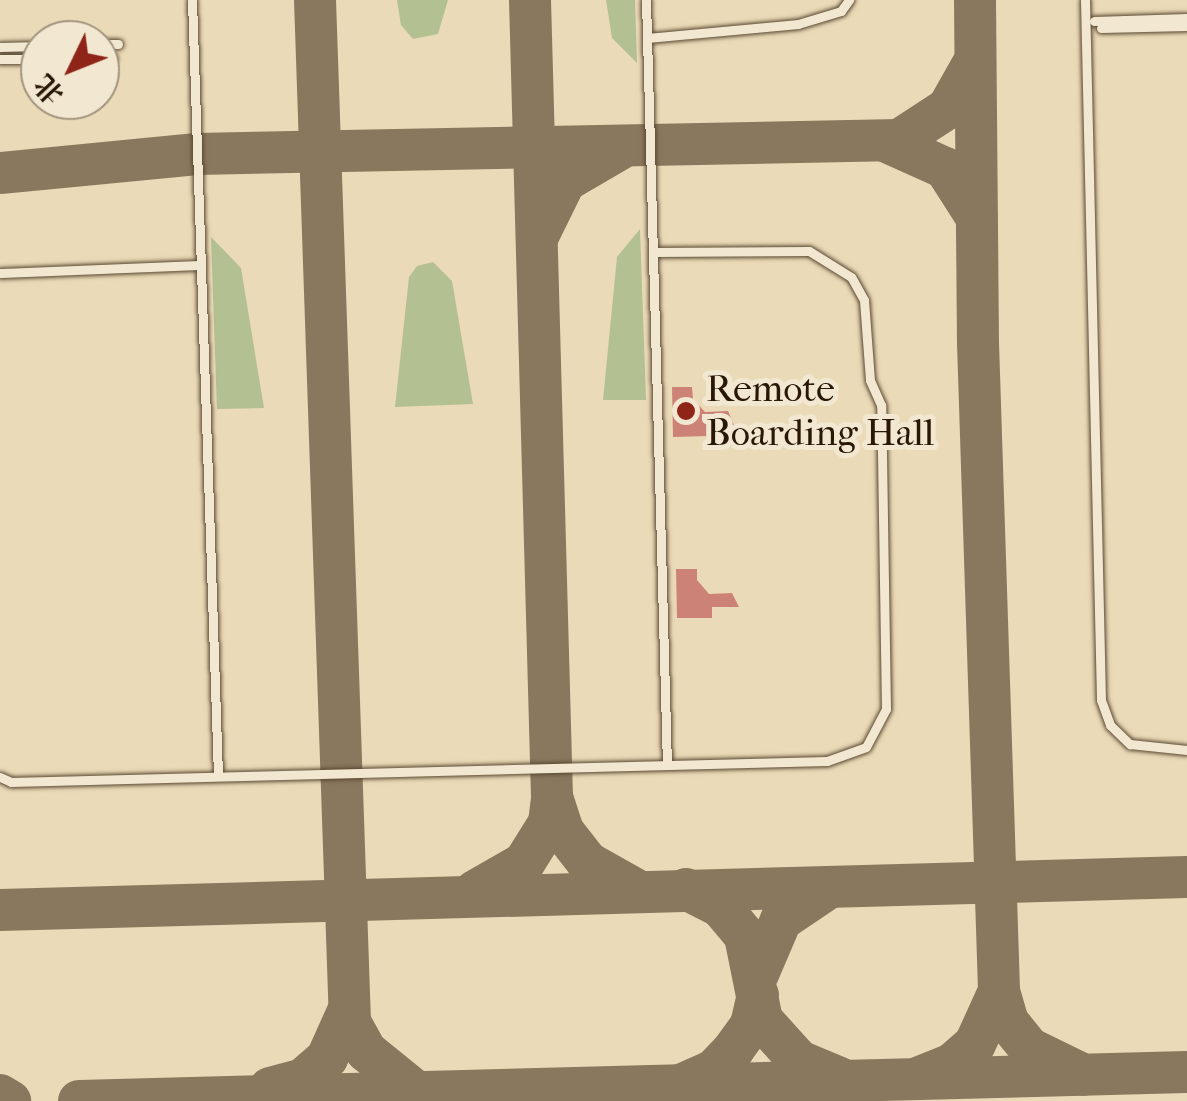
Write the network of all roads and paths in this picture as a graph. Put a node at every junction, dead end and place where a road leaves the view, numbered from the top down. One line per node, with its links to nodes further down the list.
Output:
1 (192, 0): 9 (lane)
2 (646, 0): 7 (lane)
3 (849, 0): 7 (lane)
4 (1086, 0): 11 (lane)
5 (1187, 22): 6 (lane)
6 (1098, 25)
7 (646, 38): 8 (lane)
8 (652, 252): 12 (lane); 12 (lane)
9 (201, 265): 10 (lane); 14 (lane)
10 (0, 273)
11 (1187, 750)
12 (667, 764): 14 (lane)
13 (0, 776): 14 (lane)
14 (218, 776)

